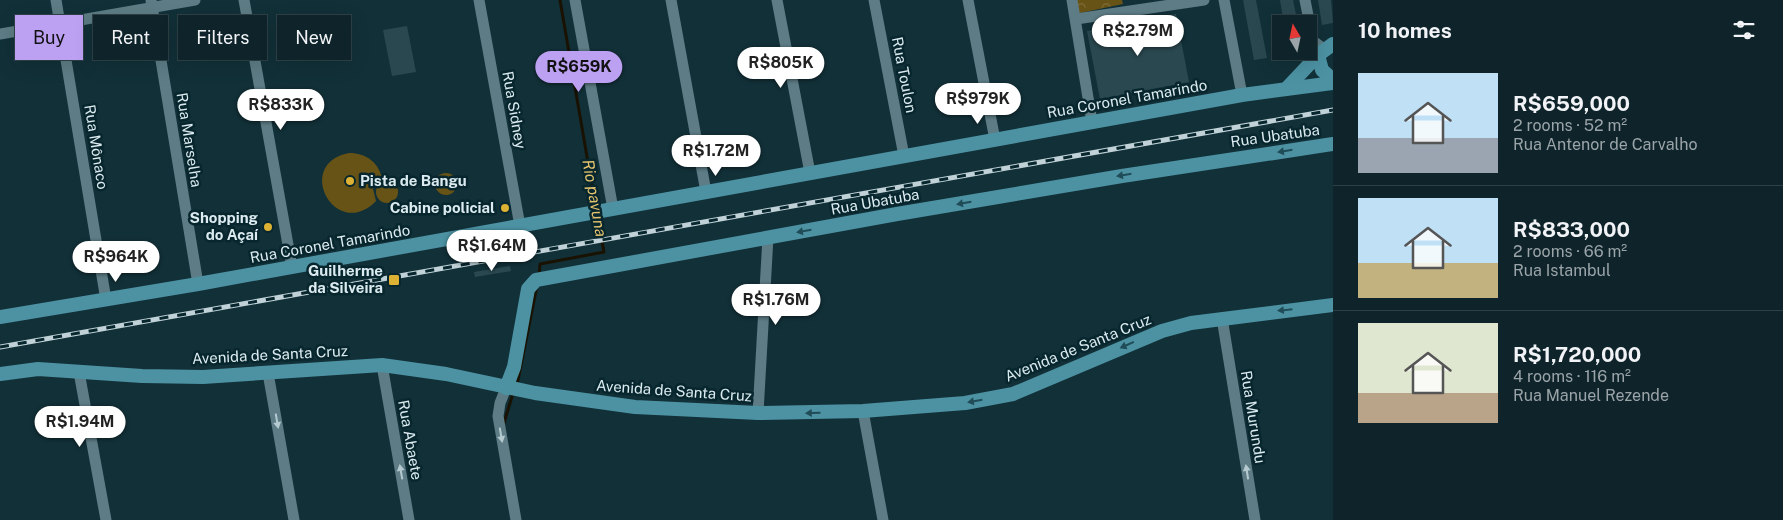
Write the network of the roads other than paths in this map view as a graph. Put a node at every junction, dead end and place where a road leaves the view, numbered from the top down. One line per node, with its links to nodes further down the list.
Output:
1 (56, 0): 16 (street, Rua Mônaco)
2 (195, 0): 14 (street)
3 (244, 0): 35 (street)
4 (479, 0): 33 (street, Rua Sidney)
5 (576, 0): 32 (street)
6 (671, 0): 31 (street)
7 (777, 0): 30 (street)
8 (874, 0): 29 (street, Rua Toulon)
9 (968, 0): 27 (street)
10 (1072, 0): 18 (street)
11 (1204, 0): 15 (street)
12 (1224, 0): 25 (street)
13 (1304, 0): 21 (street)
14 (151, 4): 17 (street); 36 (street, Rua Marselha)
15 (1123, 5): 18 (street)
16 (59, 15)
17 (83, 18)
18 (1076, 19): 26 (street)
19 (15, 31): 20 (street)
20 (0, 34)
21 (1325, 50): 23 (main road); 24 (main road)
22 (66, 60): 37 (street, Rua Mônaco)
23 (1333, 81): 24 (main road, Rua Coronel Tamarindo)
24 (1286, 89): 25 (main road, Rua Coronel Tamarindo)
25 (1242, 95): 26 (main road, Rua Coronel Tamarindo)
26 (1092, 122): 27 (main road, Rua Coronel Tamarindo)
27 (995, 140): 29 (main road, Rua Coronel Tamarindo)
28 (1333, 144): 34 (main road, Rua Ubatuba, one-way to 34)
29 (904, 156): 30 (main road, Rua Coronel Tamarindo)
30 (810, 174): 31 (main road, Rua Coronel Tamarindo)
31 (706, 192): 32 (main road, Rua Coronel Tamarindo)
32 (613, 209): 33 (main road, Rua Coronel Tamarindo)
33 (520, 226): 35 (main road, Rua Coronel Tamarindo)
34 (768, 237): 45 (main road, Rua Ubatuba); 47 (street)
35 (292, 267): 36 (main road, Rua Coronel Tamarindo)
36 (198, 284): 37 (main road, Rua Coronel Tamarindo)
37 (106, 300): 39 (main road, Rua Coronel Tamarindo)
38 (1333, 305): 40 (main road, Avenida de Santa Cruz, one-way to 40)
39 (0, 317)
40 (1222, 318): 46 (main road, Avenida de Santa Cruz, one-way to 46); 53 (street, Rua Murundu, one-way to 40)
41 (382, 365): 43 (main road, Avenida de Santa Cruz); 45 (main road, Avenida de Santa Cruz); 50 (street, Rua Abaete, one-way to 41)
42 (79, 372): 43 (main road, Avenida de Santa Cruz); 44 (main road, Avenida de Santa Cruz); 48 (street)
43 (268, 373): 49 (street, one-way to 49)
44 (0, 374)
45 (506, 388): 47 (main road, Avenida de Santa Cruz); 51 (street, one-way to 51)
46 (863, 411): 47 (main road, Avenida de Santa Cruz, one-way to 47); 52 (street)
47 (758, 413)
48 (106, 520)
49 (294, 520)
50 (409, 520)
51 (516, 520)
52 (883, 520)
53 (1255, 520)

